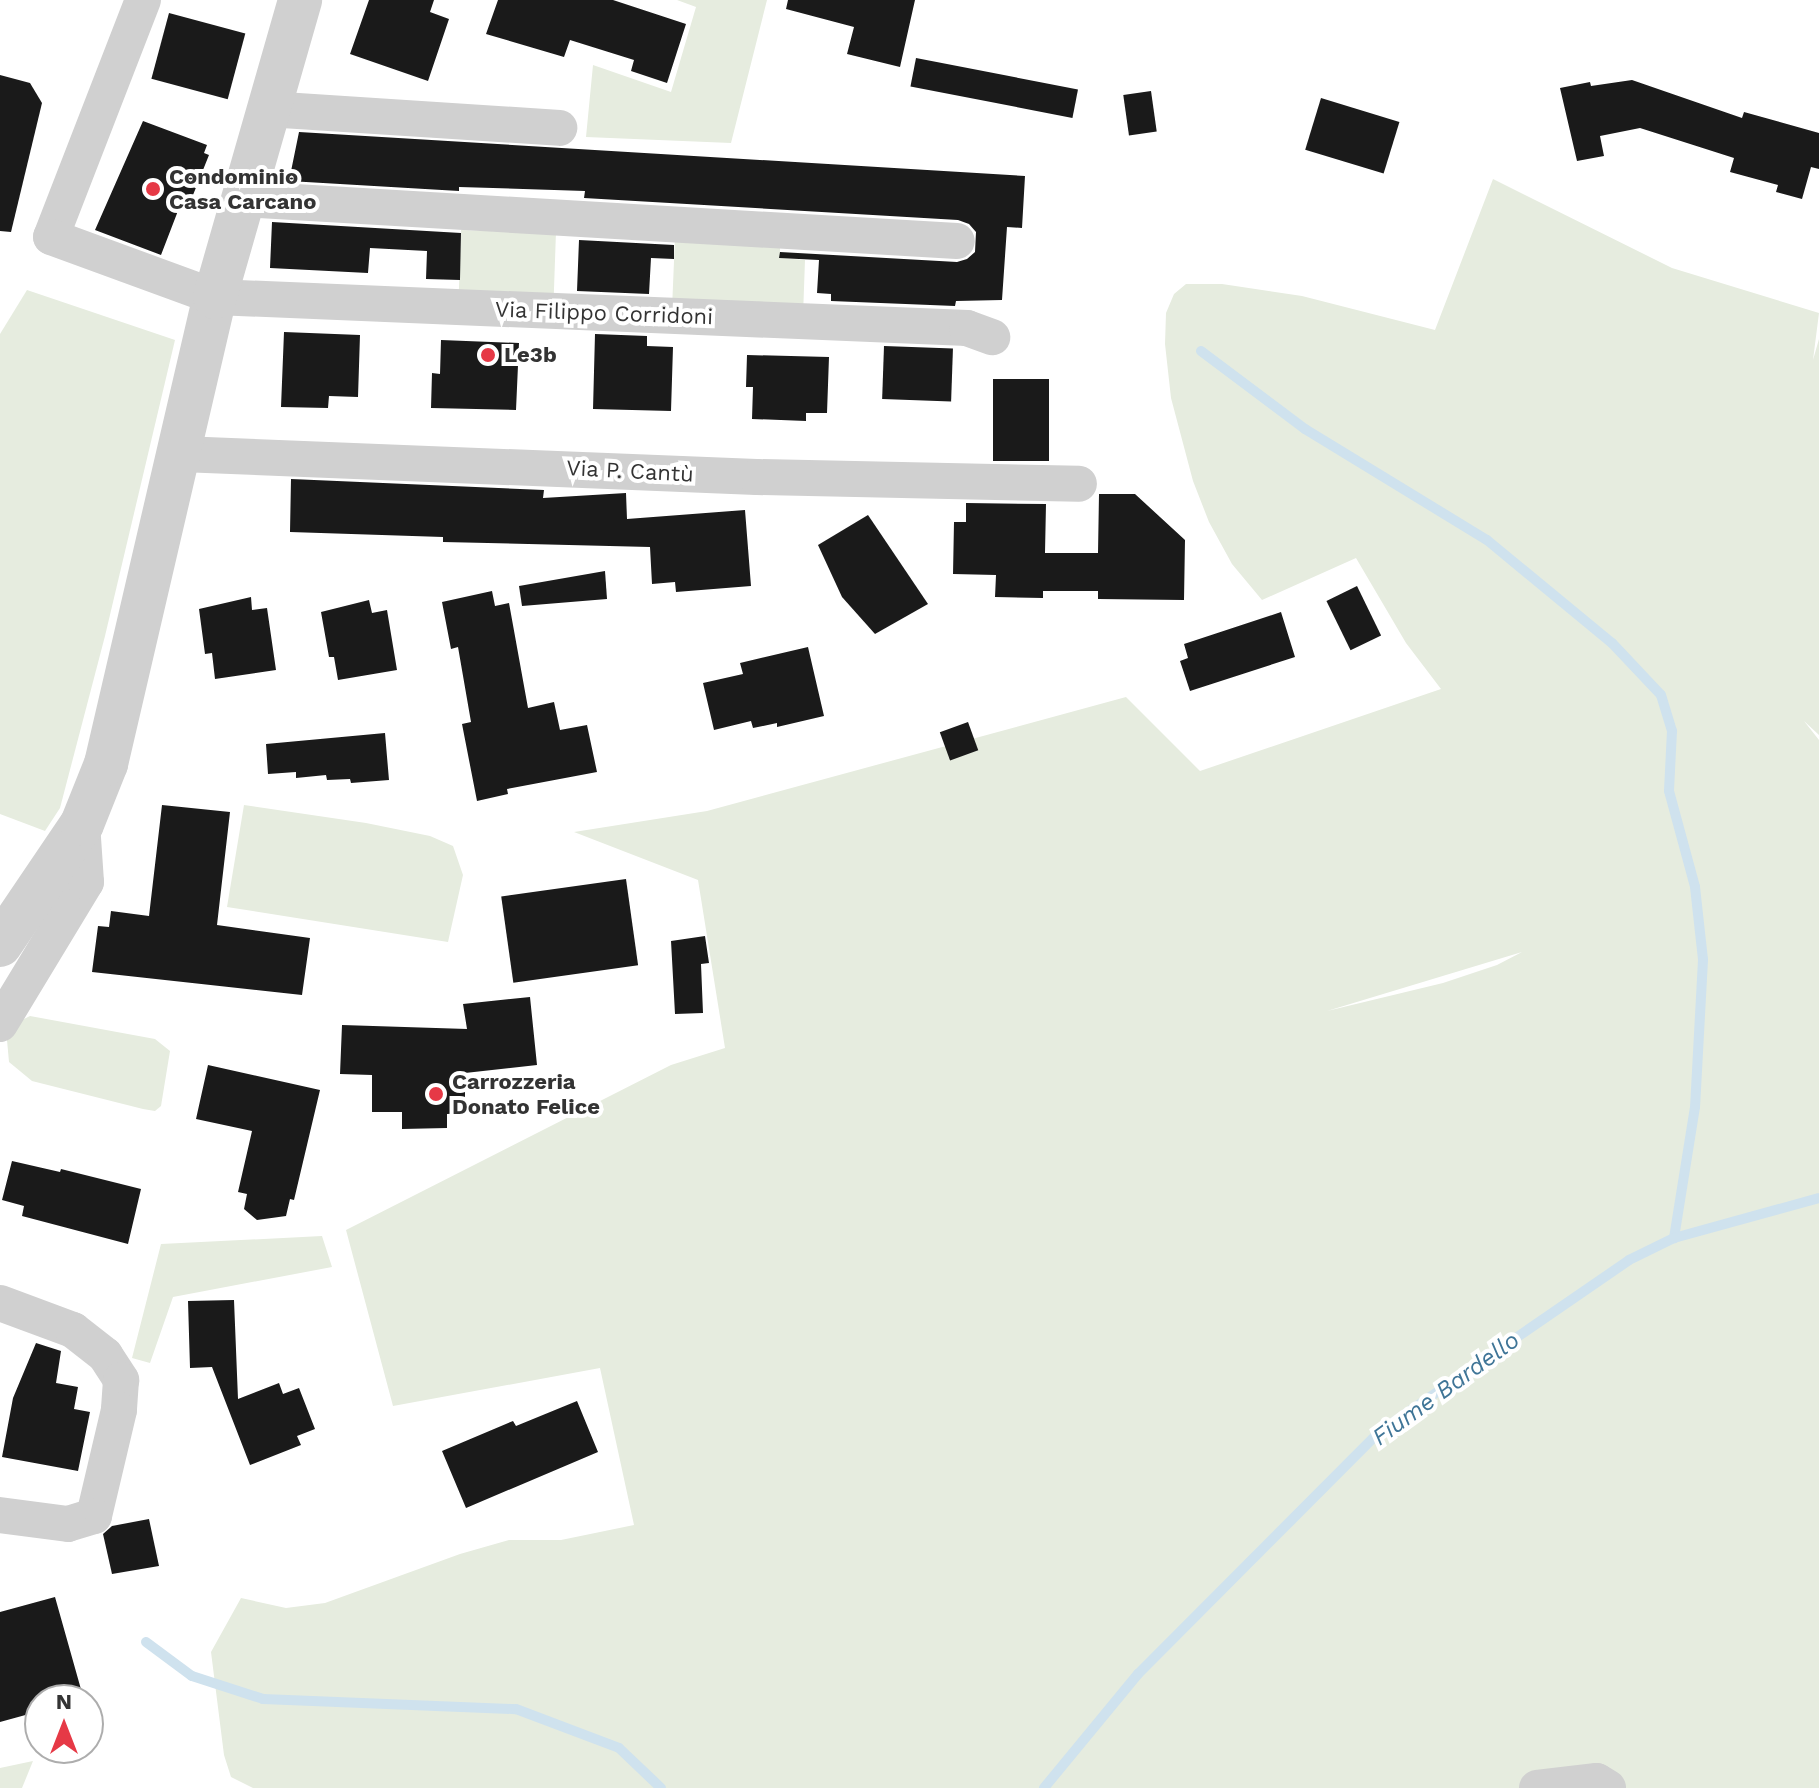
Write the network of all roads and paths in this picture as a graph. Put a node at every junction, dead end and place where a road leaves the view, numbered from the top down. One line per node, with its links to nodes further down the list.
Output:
1 (143, 0): 7 (street, Via Filippo Corridoni)
2 (300, 0): 3 (street)
3 (267, 109): 4 (street); 5 (street)
4 (559, 128)
5 (243, 199): 6 (street); 7 (street)
6 (957, 241)
7 (215, 297): 8 (street, Via Filippo Corridoni); 9 (street)
8 (992, 337)
9 (181, 454): 10 (street, Via P. Cantù); 11 (street)
10 (1079, 484)
11 (82, 824): 12 (street); 13 (street)
12 (0, 945)
13 (0, 1024)
14 (0, 1303): 15 (street)
15 (0, 1515)
16 (1537, 1788): 17 (street)
17 (1608, 1788)

